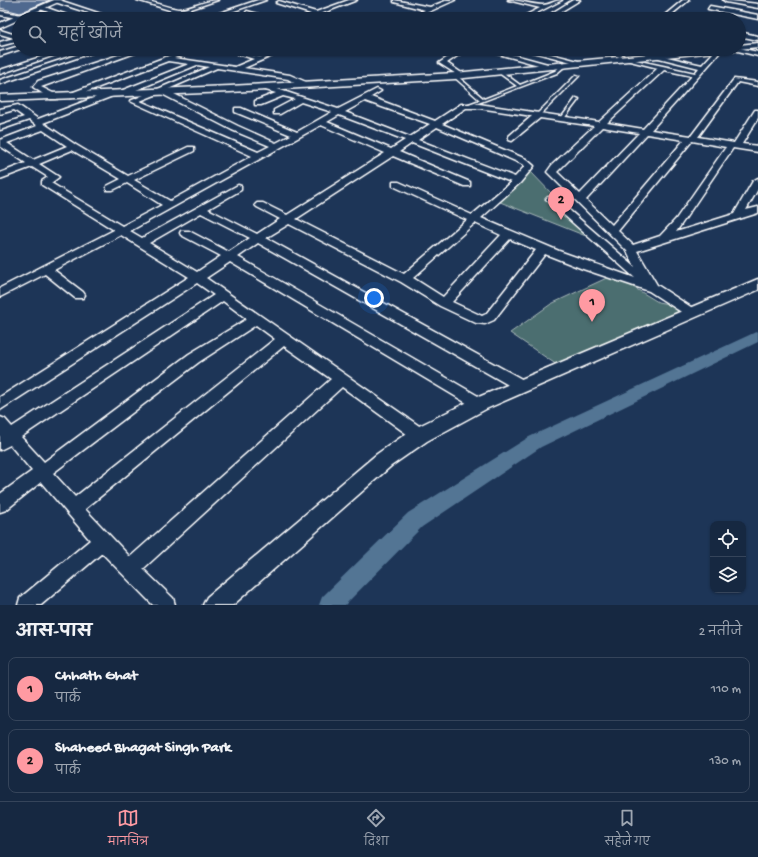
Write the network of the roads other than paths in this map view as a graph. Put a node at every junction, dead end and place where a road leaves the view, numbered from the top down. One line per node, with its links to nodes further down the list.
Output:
1 (140, 0): 24 (street)
2 (215, 0): 24 (street)
3 (263, 0): 29 (street)
4 (354, 0): 31 (street)
5 (452, 0): 23 (street)
6 (512, 0): 19 (street)
7 (559, 0): 19 (street)
8 (577, 0): 34 (street)
9 (686, 0): 35 (street)
10 (726, 0): 13 (street)
11 (59, 1): 21 (street); 28 (street)
12 (396, 1): 23 (street)
13 (740, 1): 18 (street); 20 (street)
14 (302, 2): 17 (street)
15 (279, 3): 17 (street)
16 (715, 3): 20 (street)
17 (290, 6): 30 (street)
18 (758, 6)
19 (545, 7): 33 (street)
20 (734, 7): 25 (street); 36 (street)
21 (42, 8): 26 (street); 27 (street)
22 (710, 8): 36 (street)
23 (430, 10): 32 (street)
24 (179, 11)
25 (758, 11)
26 (33, 12)
27 (53, 12)
28 (92, 12)
29 (226, 12)
30 (310, 12)
31 (322, 12)
32 (425, 12)
33 (535, 12)
34 (557, 12)
35 (671, 12)
36 (729, 12)
37 (0, 13): 38 (street)
38 (12, 15)
39 (746, 15): 40 (street)
40 (758, 17)
41 (12, 21): 44 (street)
42 (746, 21): 43 (street)
43 (758, 23)
44 (0, 26)
45 (0, 32): 47 (street)
46 (746, 35): 48 (street)
47 (12, 36)
48 (758, 38)
49 (12, 40): 50 (street)
50 (0, 44)
51 (758, 45): 52 (street)
52 (746, 46)
53 (12, 50): 55 (street)
54 (746, 52): 56 (street)
55 (0, 54)
56 (758, 54)
57 (49, 56): 83 (street)
58 (65, 56): 70 (street)
59 (77, 56): 70 (street)
60 (120, 56): 76 (street)
61 (172, 56): 72 (street)
62 (250, 56): 73 (street)
63 (268, 56): 73 (street)
64 (453, 56): 86 (street)
65 (511, 56): 79 (street)
66 (554, 56): 75 (street)
67 (614, 56): 71 (street)
68 (654, 56): 71 (street); 81 (street)
69 (713, 56): 81 (street)
70 (70, 58): 76 (street); 88 (street)
71 (620, 58): 75 (street); 80 (street)
72 (163, 59): 74 (street); 97 (street)
73 (260, 59): 82 (street)
74 (198, 63): 77 (street); 95 (street)
75 (583, 63): 78 (street)
76 (90, 65): 98 (street)
77 (218, 66): 82 (street); 93 (street)
78 (563, 66): 79 (street); 91 (lane)
79 (553, 67): 84 (street)
80 (663, 67): 85 (street); 116 (street)
81 (704, 67): 85 (street)
82 (235, 69): 89 (street)
83 (0, 72)
84 (500, 72): 86 (street); 91 (lane)
85 (696, 75): 118 (street)
86 (458, 76): 89 (street); 103 (lane)
87 (577, 76): 111 (lane)
88 (0, 82)
89 (303, 84): 92 (street)
90 (758, 84): 121 (street)
91 (519, 86): 103 (lane)
92 (265, 87): 93 (street); 96 (street)
93 (159, 91): 95 (street); 125 (street); 130 (street)
94 (377, 92): 100 (street)
95 (118, 93): 97 (street); 113 (street)
96 (283, 93): 101 (street); 104 (street)
97 (67, 96): 98 (street)
98 (54, 97): 99 (street)
99 (0, 98)
100 (365, 98): 109 (street); 115 (street)
101 (301, 99): 108 (street); 109 (street)
102 (577, 99): 112 (lane)
103 (483, 100): 105 (lane)
104 (258, 103)
105 (470, 105): 111 (street); 115 (street)
106 (238, 110): 119 (street)
107 (0, 112): 113 (street)
108 (277, 112)
109 (339, 112): 114 (street); 122 (street)
110 (758, 112): 124 (street)
111 (538, 115): 112 (street); 120 (street)
112 (562, 119): 116 (street)
113 (38, 122): 117 (street); 123 (street); 126 (street)
114 (320, 122): 119 (street); 129 (street)
115 (434, 123): 122 (street); 134 (street)
116 (602, 125): 118 (street); 141 (street)
117 (0, 128)
118 (646, 131): 121 (street); 141 (street)
119 (298, 135): 125 (street)
120 (512, 138)
121 (691, 138): 124 (street); 150 (street)
122 (408, 140): 129 (street); 134 (street)
123 (1, 143): 131 (street)
124 (734, 145): 128 (street); 154 (street)
125 (277, 146): 130 (street)
126 (73, 147): 131 (street); 133 (street)
127 (191, 148): 133 (street)
128 (758, 149)
129 (390, 152): 137 (street); 147 (street)
130 (259, 156): 142 (street)
131 (32, 164): 132 (street); 149 (street)
132 (0, 176)
133 (128, 178): 138 (street); 142 (street)
134 (517, 181): 148 (street)
135 (758, 181): 146 (street)
136 (396, 184): 148 (street)
137 (468, 184)
138 (110, 188)
139 (238, 188): 144 (street)
140 (551, 199): 163 (street)
141 (580, 200): 150 (street)
142 (170, 205): 149 (street)
143 (260, 205): 147 (street)
144 (200, 209): 153 (street); 155 (street)
145 (758, 210): 146 (street)
146 (738, 216): 154 (street)
147 (288, 218): 153 (street); 161 (street)
148 (475, 219): 152 (street); 161 (street)
149 (123, 230): 155 (street); 159 (street)
150 (612, 232): 157 (street)
151 (185, 233): 158 (street)
152 (508, 234): 156 (street); 167 (street)
153 (257, 238): 158 (street); 172 (street)
154 (664, 239): 157 (street)
155 (143, 242): 160 (street)
156 (543, 249): 163 (street); 167 (street)
157 (630, 250): 163 (street)
158 (228, 256): 160 (street); 174 (street)
159 (46, 269): 164 (street); 165 (street)
160 (197, 277): 166 (street); 173 (street)
161 (405, 279): 167 (street)
162 (758, 284): 168 (street)
163 (653, 288): 168 (street)
164 (2, 289)
165 (79, 295)
166 (223, 295): 169 (street); 177 (street)
167 (444, 303)
168 (690, 312): 172 (street)
169 (256, 319): 170 (street); 178 (street)
170 (284, 339): 171 (street); 180 (street)
171 (341, 379): 176 (street); 182 (street)
172 (522, 386): 174 (street)
173 (0, 404)
174 (480, 404): 176 (street)
175 (0, 423): 177 (street)
176 (420, 435): 185 (street)
177 (6, 439): 178 (street)
178 (43, 472): 179 (street); 180 (street)
179 (0, 504)
180 (74, 508): 181 (street)
181 (102, 541): 182 (street); 183 (street)
182 (131, 568): 184 (street)
183 (27, 605)
184 (166, 605)
185 (215, 605)

